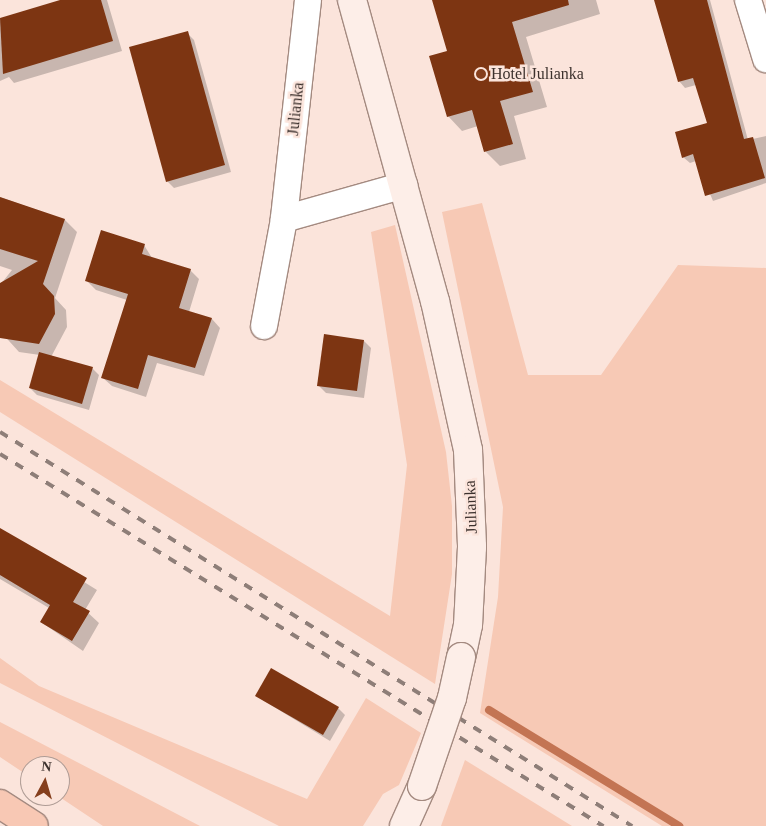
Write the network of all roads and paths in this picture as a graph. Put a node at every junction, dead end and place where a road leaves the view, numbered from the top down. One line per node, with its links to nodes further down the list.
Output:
1 (308, 0): 6 (street, Julianka)
2 (352, 0): 5 (street, Julianka)
3 (748, 0): 4 (street)
4 (766, 59)
5 (404, 184): 6 (street); 10 (street, Julianka, bridge)
6 (284, 219): 7 (street, Julianka)
7 (264, 326)
8 (0, 804): 9 (highway)
9 (34, 826)
10 (404, 826)

